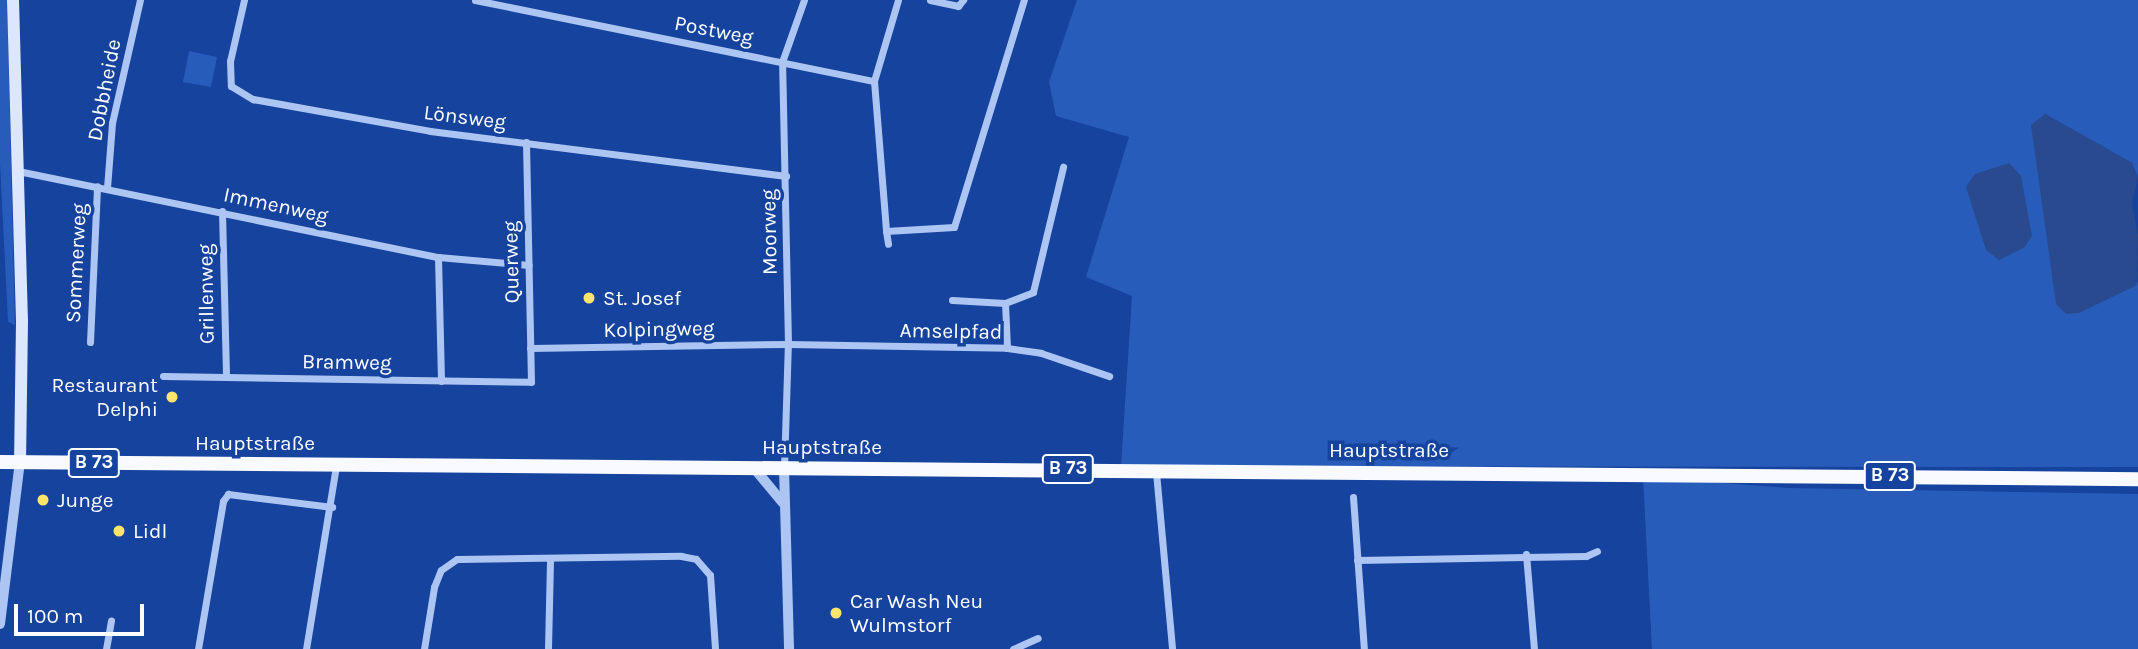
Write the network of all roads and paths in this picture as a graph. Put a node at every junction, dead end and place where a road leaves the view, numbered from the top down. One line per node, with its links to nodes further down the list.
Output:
1 (13, 0): 14 (main road)
2 (140, 0): 17 (street, Dobbheide)
3 (244, 0): 12 (street, Lönsweg)
4 (475, 0): 10 (street, Postweg)
5 (804, 0): 10 (street, Moorweg)
6 (898, 0): 11 (street)
7 (930, 0): 8 (street)
8 (963, 0)
9 (1024, 0): 19 (street)
10 (782, 62): 11 (street, Postweg); 15 (street, Moorweg)
11 (874, 81): 19 (street)
12 (526, 142): 15 (street, Lönsweg); 22 (street, Querweg)
13 (1063, 167): 24 (street)
14 (18, 171): 16 (street, Immenweg); 35 (main road)
15 (786, 176): 26 (street, Moorweg)
16 (97, 186): 17 (street, Immenweg); 25 (street, Sommerweg)
17 (107, 188): 18 (street, Immenweg)
18 (222, 211): 21 (street, Immenweg); 31 (street, Grillenweg)
19 (886, 231): 20 (street)
20 (888, 244)
21 (438, 257): 22 (street, Immenweg); 32 (street)
22 (528, 265): 27 (street, Querweg)
23 (952, 300): 24 (street)
24 (1005, 303): 28 (street)
25 (90, 342)
26 (788, 344): 27 (street, Kolpingweg); 28 (street, Amselpfad); 38 (street, Moorweg)
27 (530, 348): 33 (street, Querweg)
28 (1006, 348): 30 (street, Amselpfad)
29 (163, 376): 31 (street, Bramweg)
30 (1109, 376)
31 (226, 377): 32 (street, Bramweg)
32 (441, 381): 33 (street, Bramweg)
33 (531, 382)
34 (0, 463): 35 (main road, Hauptstraße / B 73)
35 (20, 463): 36 (main road, Hauptstraße / B 73); 49 (street)
36 (336, 464): 37 (main road, Hauptstraße / B 73); 43 (street)
37 (754, 468): 38 (main road, Hauptstraße / B 73); 42 (street)
38 (785, 468): 39 (main road, Hauptstraße / B 73); 42 (street)
39 (1156, 469): 40 (main road, Hauptstraße / B 73); 59 (street)
40 (2138, 479)
41 (1353, 497): 47 (street)
42 (784, 505): 57 (street)
43 (332, 507): 52 (street); 53 (street)
44 (1597, 551): 45 (street)
45 (1526, 554): 47 (street); 61 (street)
46 (550, 560): 54 (street); 55 (street); 56 (street)
47 (1357, 560): 60 (street)
48 (111, 620): 51 (street)
49 (0, 624)
50 (1038, 638): 58 (street)
51 (106, 649)
52 (198, 649)
53 (306, 649)
54 (424, 649)
55 (548, 649)
56 (715, 649)
57 (789, 649)
58 (1013, 649)
59 (1172, 649)
60 (1364, 649)
61 (1534, 649)

